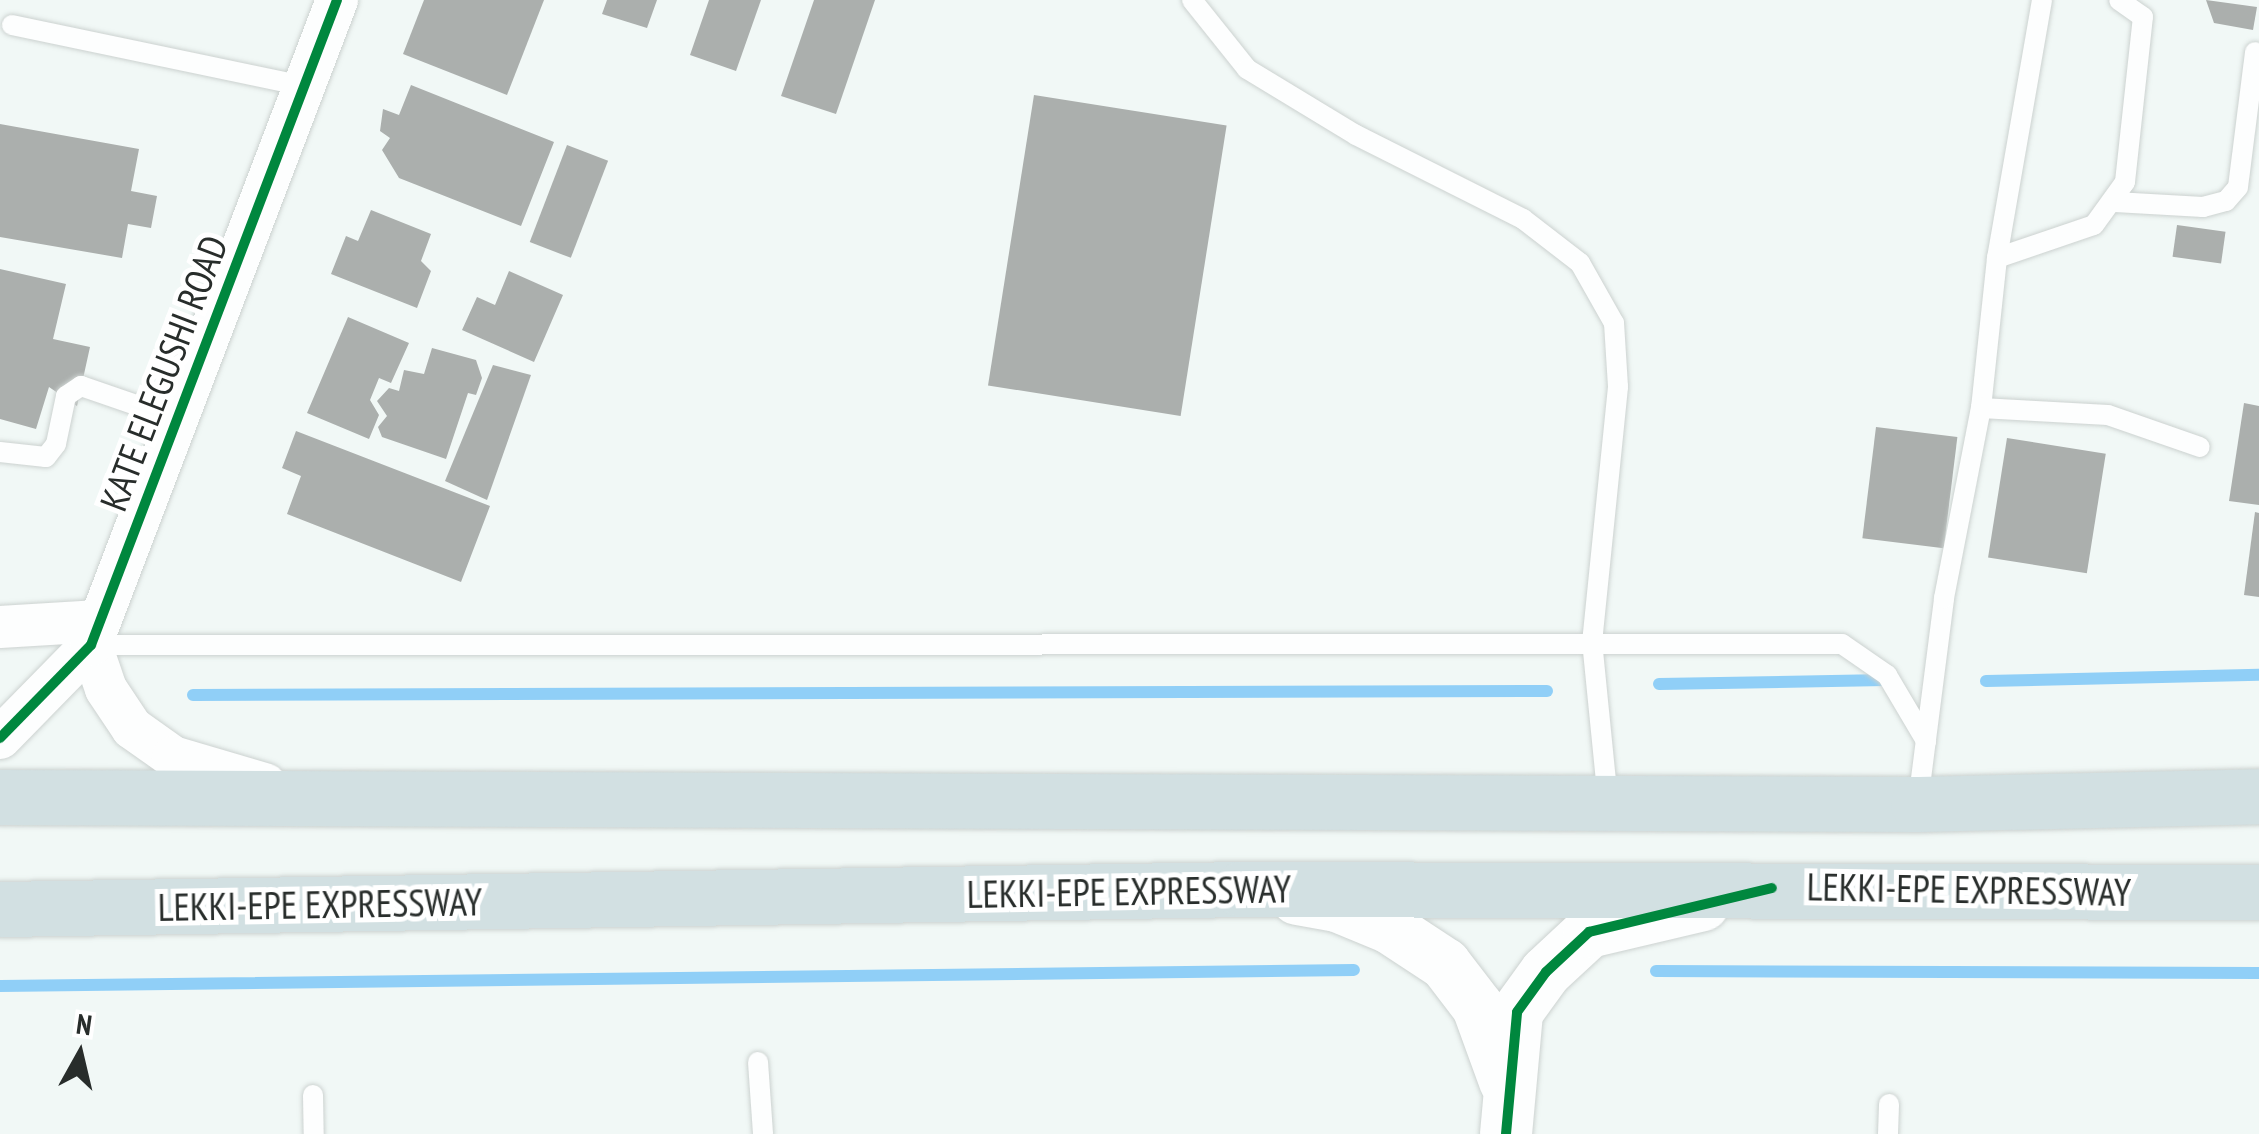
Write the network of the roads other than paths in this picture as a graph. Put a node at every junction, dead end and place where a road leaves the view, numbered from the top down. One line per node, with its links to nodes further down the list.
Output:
1 (338, 0): 7 (street, KATE ELEGUSHI ROAD)
2 (1192, 0): 16 (lane)
3 (2042, 0): 9 (lane)
4 (2119, 0): 8 (lane)
5 (12, 26): 7 (lane)
6 (2255, 52): 8 (lane)
7 (305, 86): 11 (street, KATE ELEGUSHI ROAD)
8 (2115, 202): 9 (lane)
9 (1997, 258): 10 (lane)
10 (1981, 408): 12 (lane); 18 (lane)
11 (177, 419): 13 (lane); 15 (street, KATE ELEGUSHI ROAD)
12 (2200, 446)
13 (0, 452)
14 (0, 627): 15 (street)
15 (95, 633): 16 (lane); 17 (street, KATE ELEGUSHI ROAD); 19 (street)
16 (1592, 641): 18 (lane); 22 (lane)
17 (0, 738)
18 (1926, 741): 23 (lane)
19 (314, 794): 21 (highway); 22 (highway)
20 (2259, 796): 23 (highway)
21 (0, 797)
22 (1609, 804): 23 (highway)
23 (1918, 804)
24 (1772, 888): 25 (highway, LEKKI-EPE EXPRESSWAY); 26 (highway, LEKKI-EPE EXPRESSWAY); 31 (street)
25 (1241, 889): 27 (highway, LEKKI-EPE EXPRESSWAY); 31 (street)
26 (2259, 892)
27 (0, 909)
28 (758, 1062): 33 (lane)
29 (313, 1095): 32 (lane)
30 (1889, 1104): 34 (lane)
31 (1506, 1110)
32 (314, 1134)
33 (763, 1134)
34 (1888, 1134)

